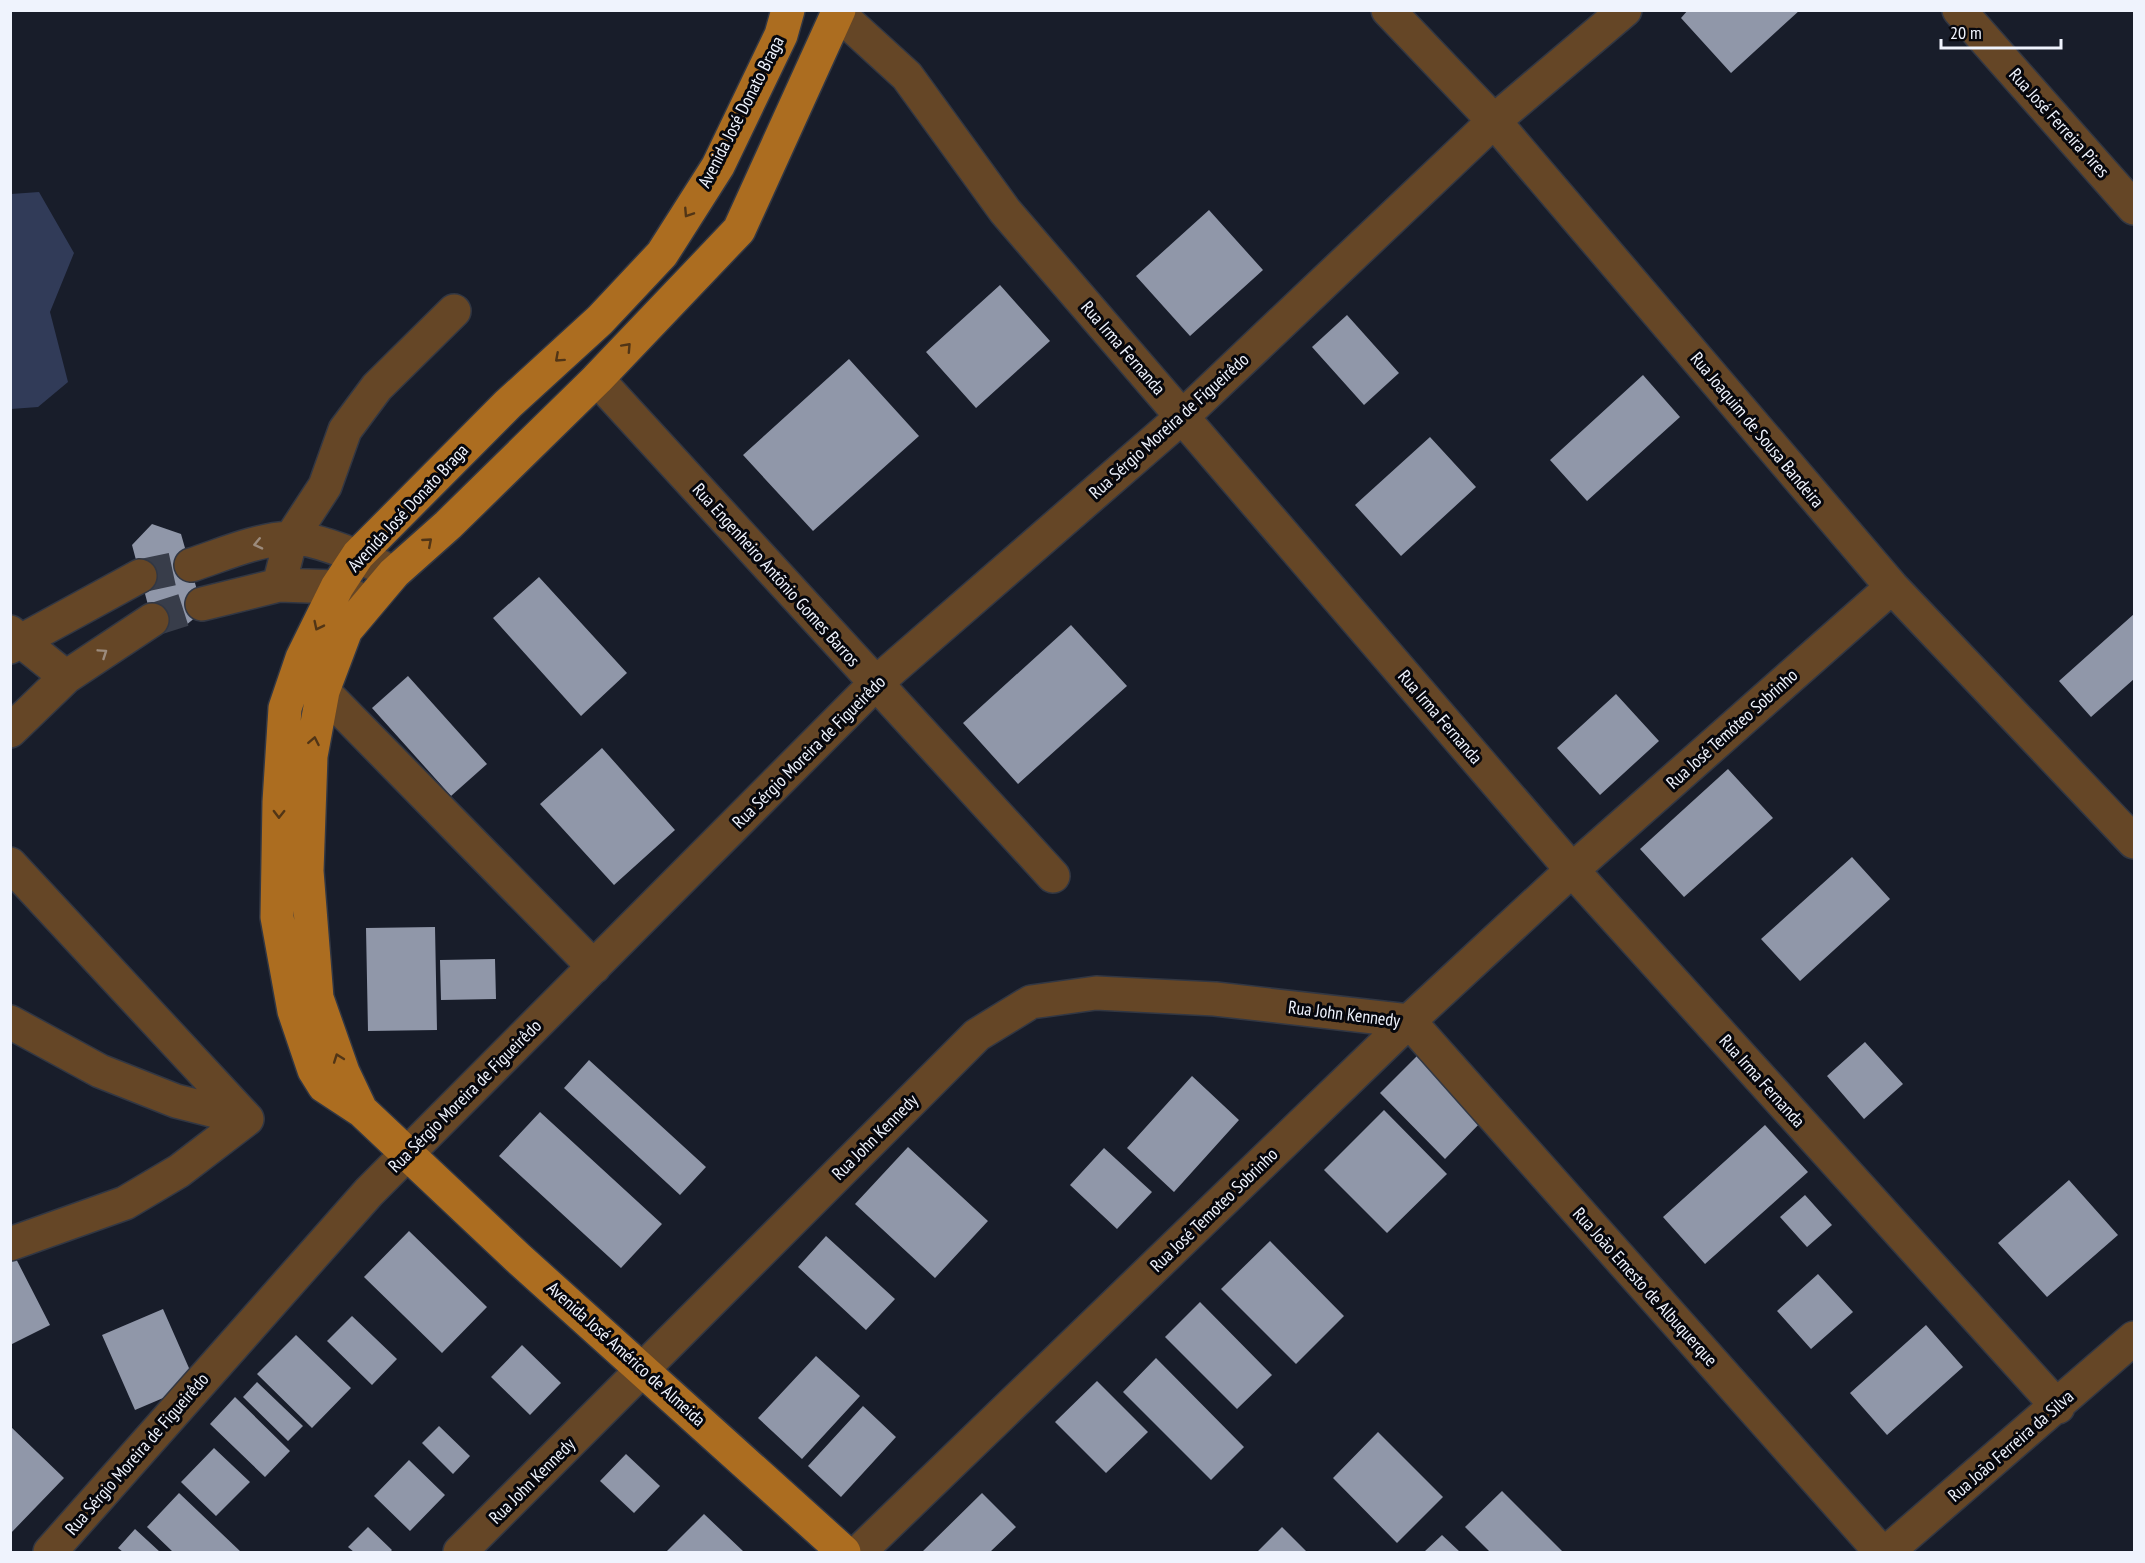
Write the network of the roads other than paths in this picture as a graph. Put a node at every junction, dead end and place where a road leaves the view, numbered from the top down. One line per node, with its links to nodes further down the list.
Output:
1 (788, 10): 12 (main road, Avenida José Donato Braga, one-way to 12)
2 (1388, 10): 6 (street, Rua Joaquim de Sousa Bandeira)
3 (1625, 10): 6 (street, Rua Sérgio Moreira de Figueirêdo)
4 (1959, 10): 7 (street, Rua José Ferreira Pires)
5 (839, 12): 9 (main road, Avenida José Donato Braga, one-way to 5); 10 (street, Rua Irma Fernanda)
6 (1494, 120): 10 (street, Rua Sérgio Moreira de Figueirêdo); 18 (street, Rua Joaquim de Sousa Bandeira)
7 (2134, 208)
8 (454, 311): 11 (street)
9 (597, 379): 14 (main road, Avenida José Donato Braga, one-way to 9); 24 (street, Rua Engenheiro Antõnio Gomes Barros)
10 (1182, 417): 24 (street, Rua Sérgio Moreira de Figueirêdo); 29 (street, Rua Irma Fernanda)
11 (291, 538): 12 (street); 13 (street, one-way to 13); 16 (street)
12 (358, 555): 14 (street); 17 (main road, Avenida José Donato Braga)
13 (191, 565)
14 (394, 573): 19 (main road, Avenida José Donato Braga)
15 (140, 576): 22 (street)
16 (279, 585): 17 (street); 20 (street)
17 (337, 587): 19 (street); 34 (main road, Avenida José Donato Braga, one-way to 34)
18 (1892, 587): 27 (street, Rua Joaquim de Sousa Bandeira); 29 (street, Rua José Temóteo Sobrinho)
19 (369, 603): 25 (main road, Avenida José Donato Braga)
20 (202, 604)
21 (152, 620): 23 (street, one-way to 21)
22 (13, 640): 23 (street)
23 (66, 677): 26 (street)
24 (876, 683): 30 (street, Rua Engenheiro Antõnio Gomes Barros); 31 (street, Rua Sérgio Moreira de Figueirêdo)
25 (323, 691): 31 (street); 34 (main road, Avenida José Donato Braga, one-way to 25)
26 (10, 731)
27 (2134, 842)
28 (10, 864): 35 (street)
29 (1572, 870): 32 (street, Rua José Temoteo Sobrinho); 40 (street, Rua Irma Fernanda)
30 (1053, 876)
31 (594, 967): 36 (street, Rua Sérgio Moreira de Figueirêdo)
32 (1409, 1021): 39 (street, Rua John Kennedy); 44 (street, Rua José Temoteo Sobrinho); 45 (street, Rua João Emesto de Albuquerque)
33 (12, 1028): 35 (street)
34 (362, 1111): 36 (main road, Avenida José Donato Braga)
35 (248, 1119): 37 (street)
36 (407, 1155): 39 (main road, Avenida José Américo de Almeida); 41 (street, Rua Sérgio Moreira de Figueirêdo)
37 (10, 1244)
38 (2134, 1338): 40 (street, Rua João Ferreira da Silva)
39 (644, 1369): 42 (street, Rua John Kennedy); 43 (main road, Avenida José Américo de Almeida)
40 (2058, 1407): 46 (street, Rua João Ferreira da Silva)
41 (50, 1552)
42 (460, 1552)
43 (844, 1552)
44 (860, 1552)
45 (1881, 1552)
46 (1887, 1552)

